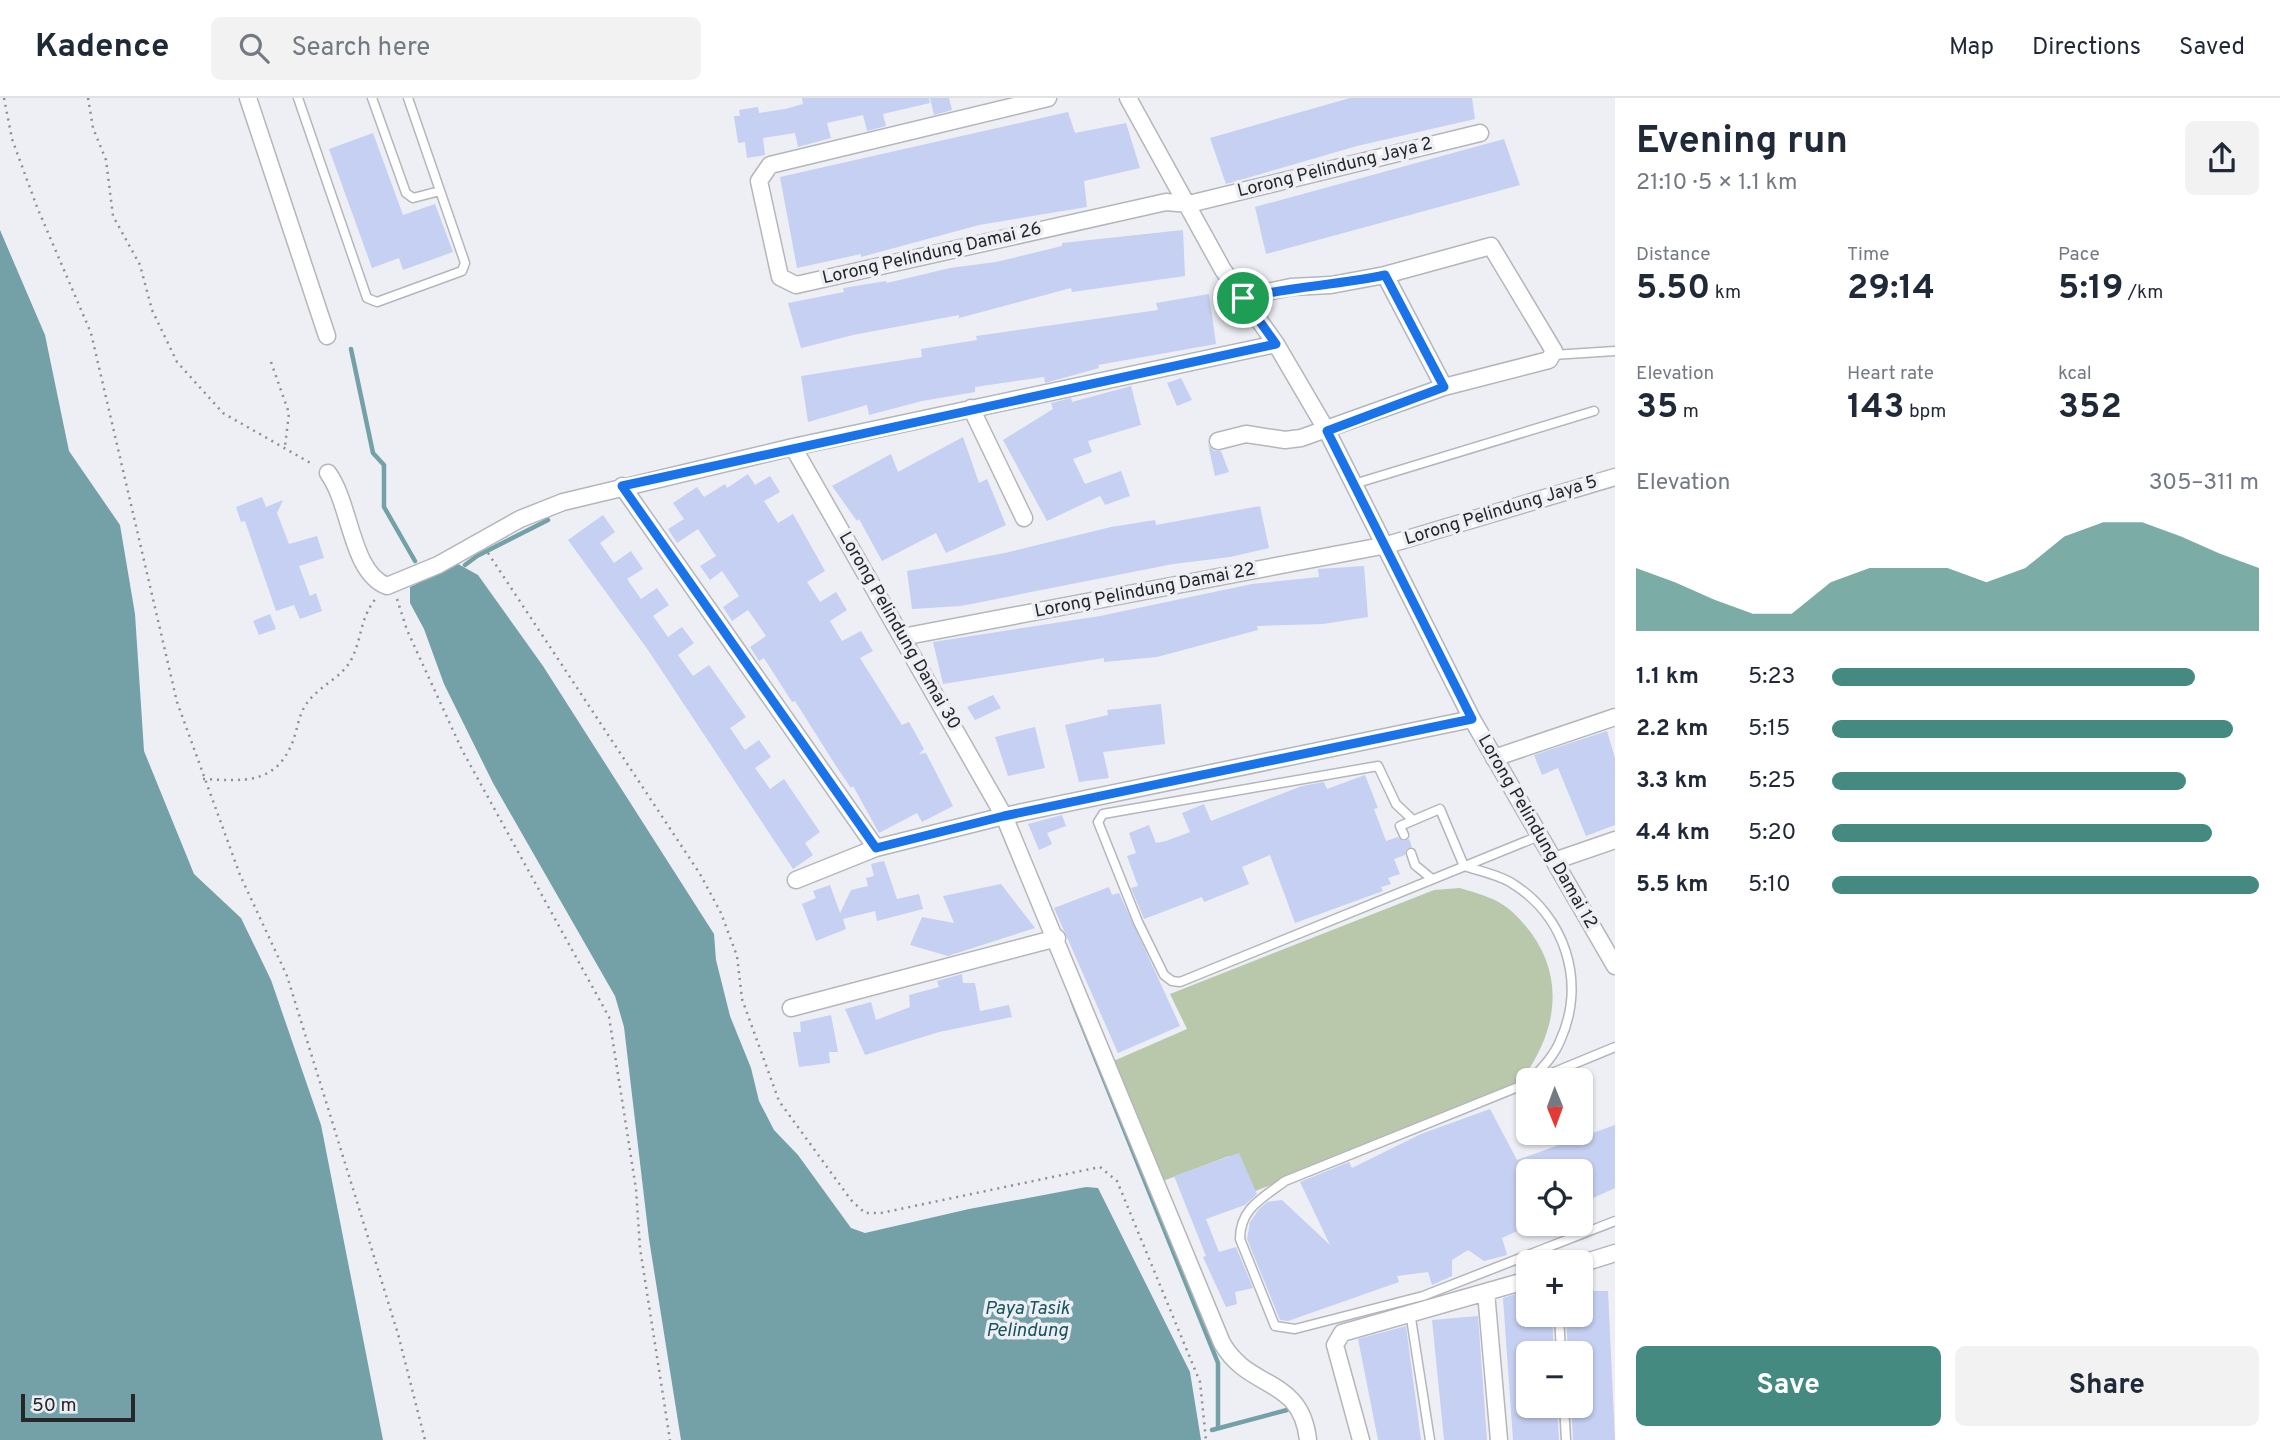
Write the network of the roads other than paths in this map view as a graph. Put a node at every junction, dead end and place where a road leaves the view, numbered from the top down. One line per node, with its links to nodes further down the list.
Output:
1 (248, 98): 12 (street)
2 (298, 98): 8 (lane)
3 (372, 98): 8 (lane)
4 (408, 98): 8 (lane)
5 (1048, 98): 9 (street, Lorong Pelindung Damai 26)
6 (1128, 98): 9 (street, Lorong Pelindung Damai 12)
7 (1480, 133): 9 (street, Lorong Pelindung Jaya 2)
8 (440, 191)
9 (1189, 204): 11 (street, Lorong Pelindung Damai 12)
10 (1385, 275): 11 (street); 15 (street); 16 (street)
11 (1243, 298): 13 (street, Lorong Pelindung Damai 12)
12 (327, 336)
13 (1276, 344): 17 (street); 19 (street, Lorong Pelindung Damai 12)
14 (1615, 351): 15 (lane)
15 (1553, 355): 16 (street)
16 (1444, 387): 19 (street)
17 (971, 408): 21 (street); 26 (street)
18 (1594, 411): 24 (lane)
19 (1327, 431): 20 (street); 24 (street, Lorong Pelindung Damai 12)
20 (1218, 441)
21 (793, 447): 25 (street); 28 (street, Lorong Pelindung Damai 30)
22 (328, 473): 25 (street)
23 (1615, 477): 27 (street, Lorong Pelindung Jaya 5)
24 (1354, 484): 27 (street, Lorong Pelindung Damai 12)
25 (622, 486): 37 (street)
26 (1024, 518)
27 (1387, 545): 28 (street, Lorong Pelindung Damai 22); 30 (street, Lorong Pelindung Damai 12)
28 (902, 637): 32 (street, Lorong Pelindung Damai 30)
29 (1615, 717): 31 (street)
30 (1472, 719): 31 (street, Lorong Pelindung Damai 12); 32 (street)
31 (1494, 758): 35 (street, Lorong Pelindung Damai 12)
32 (1004, 816): 37 (street); 43 (street, Lorong Pelindung Damai 30)
33 (1413, 820): 34 (lane); 40 (lane); 41 (lane)
34 (1404, 835)
35 (1539, 836): 39 (street, Lorong Pelindung Damai 12); 40 (lane)
36 (1615, 840): 39 (street)
37 (876, 848): 42 (street)
38 (1411, 853): 41 (lane)
39 (1554, 861): 44 (street, Lorong Pelindung Damai 12)
40 (1464, 866): 41 (lane); 47 (lane)
41 (1432, 879)
42 (796, 880)
43 (1057, 938): 45 (street); 57 (street, Lorong Pelindung Damai 30)
44 (1614, 961)
45 (791, 1008)
46 (1615, 1047): 48 (lane)
47 (1541, 1068)
48 (1563, 1068)
49 (1516, 1087): 50 (lane)
50 (1615, 1221)
51 (1615, 1253): 52 (street)
52 (1593, 1260)
53 (1516, 1283): 54 (street)
54 (1486, 1292): 55 (street); 60 (street)
55 (1410, 1312): 58 (street); 59 (lane)
56 (1565, 1418): 61 (lane)
57 (1308, 1440)
58 (1361, 1440)
59 (1430, 1440)
60 (1499, 1440)
61 (1566, 1440)

